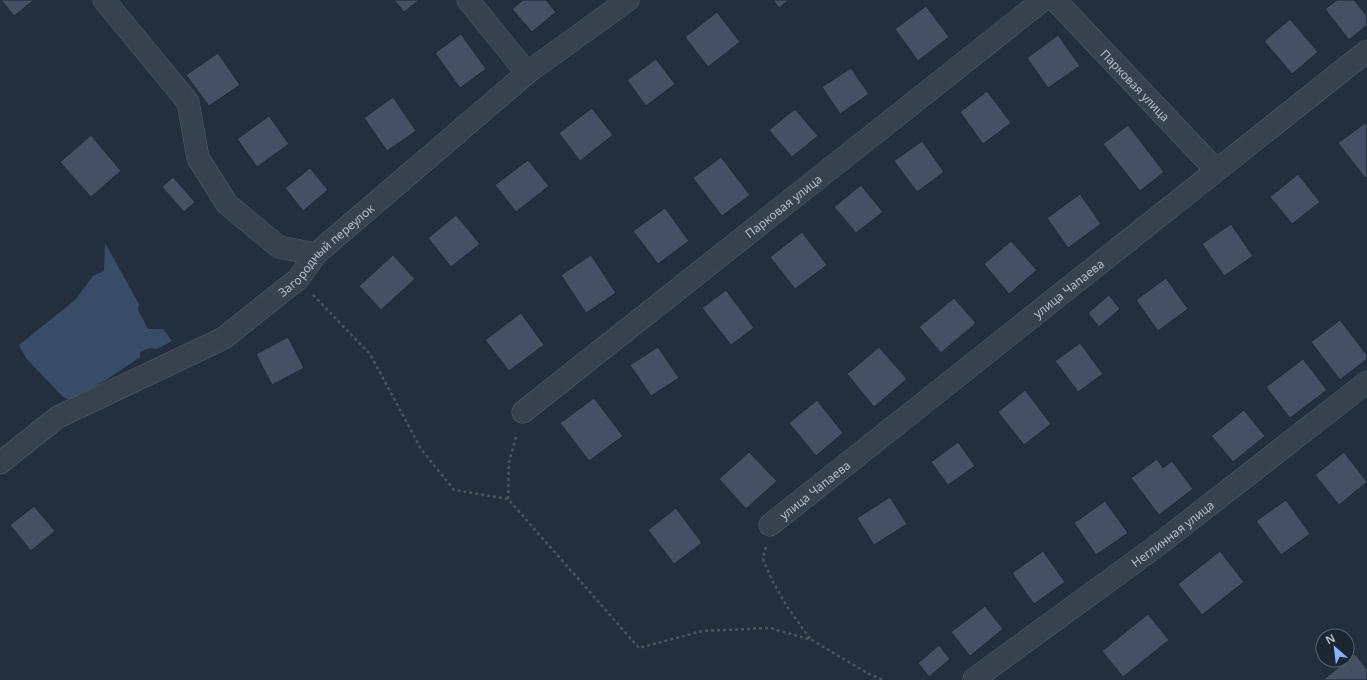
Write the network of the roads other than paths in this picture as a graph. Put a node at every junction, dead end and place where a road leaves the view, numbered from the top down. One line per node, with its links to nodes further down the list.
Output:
1 (104, 0): 9 (street)
2 (468, 0): 7 (street)
3 (628, 0): 7 (street, Загородный переулок)
4 (1043, 0): 11 (street, Парковая улица)
5 (1055, 0): 8 (street, Парковая улица)
6 (1367, 51): 8 (street, улица Чапаева)
7 (527, 74): 9 (street, Загородный переулок)
8 (1216, 170): 13 (street, улица Чапаева)
9 (316, 254): 12 (street, Загородный переулок)
10 (1367, 382): 14 (street, Неглинная улица)
11 (523, 412)
12 (0, 463)
13 (770, 524)
14 (974, 679)

